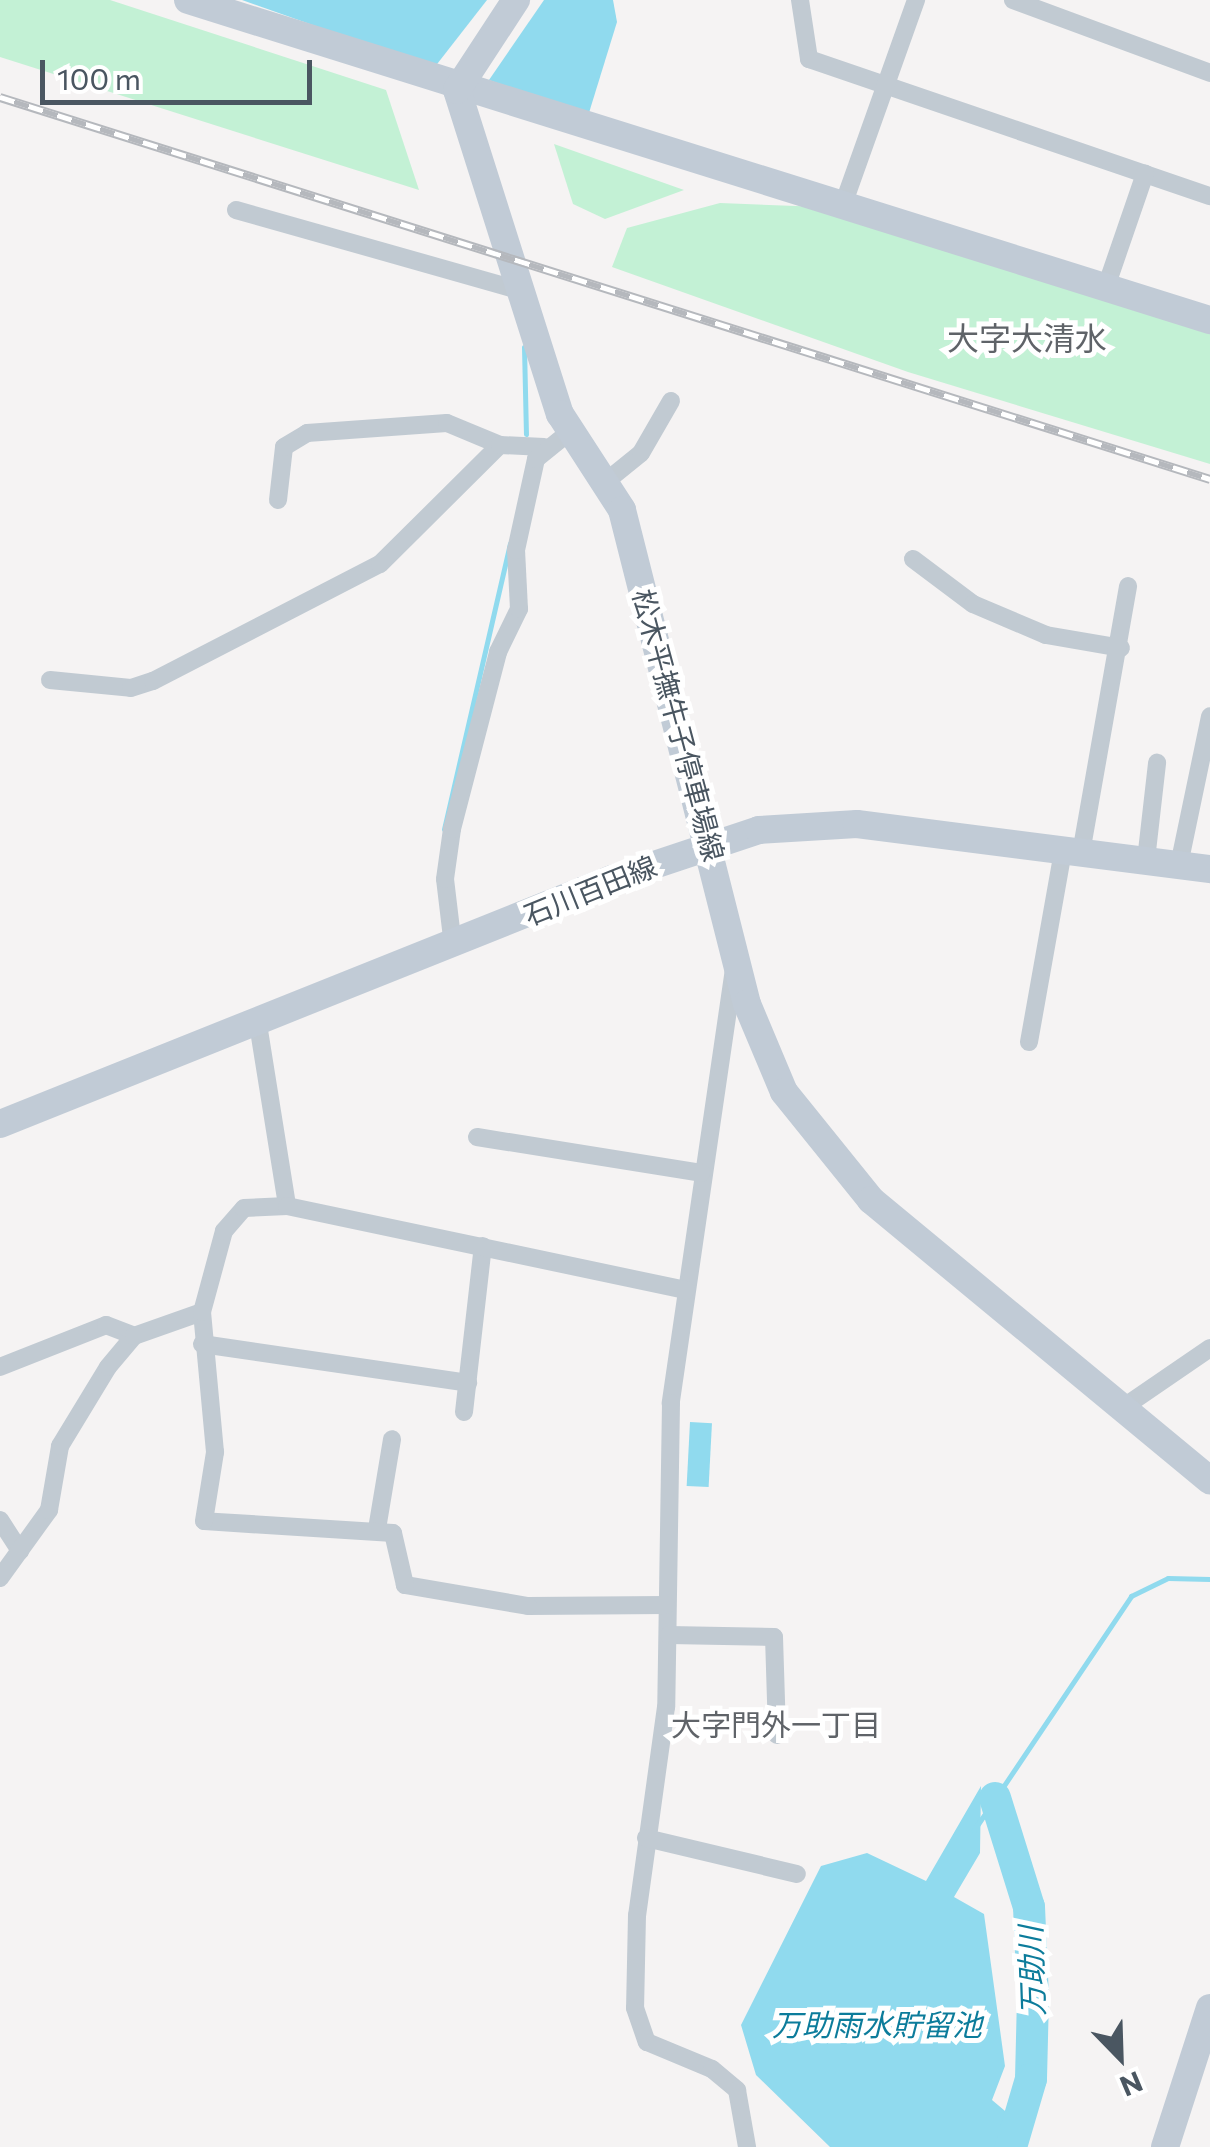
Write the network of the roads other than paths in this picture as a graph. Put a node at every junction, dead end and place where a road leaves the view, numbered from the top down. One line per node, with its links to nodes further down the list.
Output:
1 (516, 0): 9 (main road)
2 (800, 0): 8 (street)
3 (916, 0): 8 (street)
4 (1014, 0): 6 (street)
5 (207, 3): 9 (main road)
6 (1066, 8): 7 (street)
7 (1210, 73)
8 (888, 84): 10 (street); 12 (street)
9 (458, 90): 12 (main road); 15 (main road, 松木平撫牛子停車場線)
10 (1145, 174): 11 (street); 14 (street)
11 (1210, 196)
12 (842, 205): 14 (main road)
13 (236, 210): 15 (street)
14 (1106, 286): 16 (main road)
15 (522, 291): 18 (main road, 松木平撫牛子停車場線)
16 (1210, 320)
17 (671, 401): 20 (street)
18 (556, 440): 19 (street); 20 (main road, 松木平撫牛子停車場線); 33 (street)
19 (500, 445): 21 (street); 25 (street)
20 (609, 480): 28 (main road, 松木平撫牛子停車場線)
21 (278, 500)
22 (913, 559): 24 (street)
23 (1128, 586): 24 (street)
24 (1120, 648): 29 (street)
25 (50, 680)
26 (1210, 716): 31 (street)
27 (1158, 763): 30 (street)
28 (712, 844): 29 (main road, 石川百田線); 33 (main road, 石川百田線); 34 (main road, 松木平撫牛子停車場線)
29 (1072, 852): 30 (main road, 石川百田線); 36 (street)
30 (1146, 860): 31 (main road, 石川百田線)
31 (1179, 865): 32 (main road, 石川百田線)
32 (1210, 869)
33 (453, 946): 35 (main road, 石川百田線)
34 (735, 958): 39 (street); 49 (main road, 松木平撫牛子停車場線)
35 (258, 1024): 37 (main road, 石川百田線); 40 (street)
36 (1029, 1042)
37 (0, 1124)
38 (477, 1137): 39 (street)
39 (701, 1173): 42 (street)
40 (288, 1206): 41 (street); 43 (street)
41 (484, 1246): 42 (street); 48 (street)
42 (686, 1290): 57 (street)
43 (202, 1312): 44 (street); 45 (street)
44 (134, 1336): 47 (street); 55 (street)
45 (202, 1344): 48 (street); 54 (street)
46 (1210, 1348): 49 (street)
47 (0, 1367)
48 (468, 1383): 50 (street)
49 (1120, 1409): 52 (main road, 松木平撫牛子停車場線)
50 (464, 1412)
51 (392, 1439): 54 (street)
52 (1210, 1480)
53 (0, 1520): 55 (street)
54 (377, 1529): 57 (street)
55 (20, 1551): 56 (street)
56 (0, 1578)
57 (666, 1605): 58 (street)
58 (669, 1636): 59 (street); 60 (street)
59 (777, 1735)
60 (646, 1838): 61 (street); 63 (street)
61 (797, 1874)
62 (1210, 2008): 64 (main road)
63 (747, 2147)
64 (1165, 2147)

